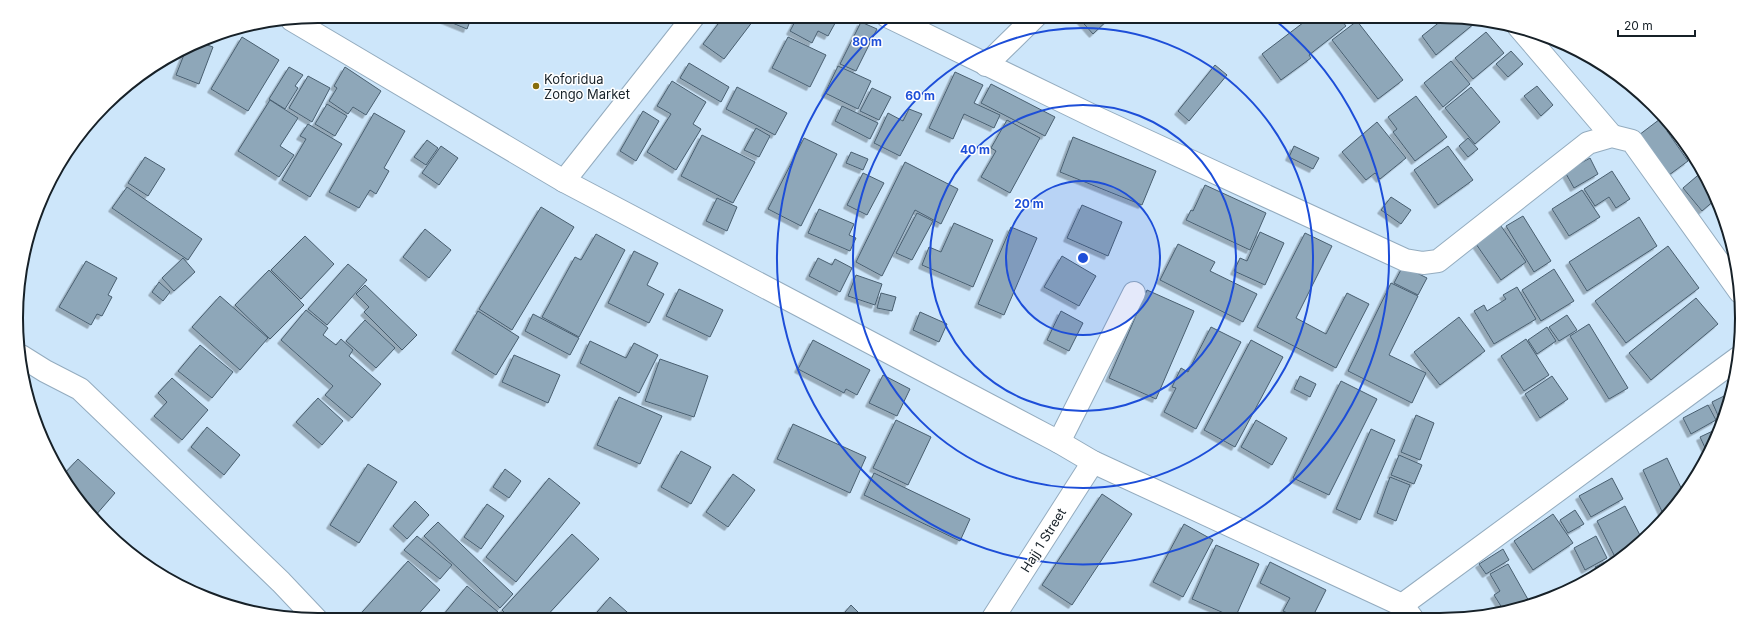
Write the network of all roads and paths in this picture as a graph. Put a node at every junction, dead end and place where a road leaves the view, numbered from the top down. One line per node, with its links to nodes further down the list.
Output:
1 (688, 23): 8 (street)
2 (901, 23): 6 (street)
3 (1029, 23): 6 (street)
4 (299, 24): 8 (street)
5 (1527, 36): 7 (street)
6 (986, 65): 7 (street)
7 (1612, 136): 9 (street)
8 (564, 181): 13 (street)
9 (1732, 281)
10 (1134, 294): 13 (street)
11 (26, 359): 16 (street)
12 (1731, 363): 15 (street)
13 (1059, 442): 14 (street)
14 (1092, 462): 15 (street); 17 (street, Hajj 1 Street)
15 (1407, 611)
16 (310, 613)
17 (996, 613)

